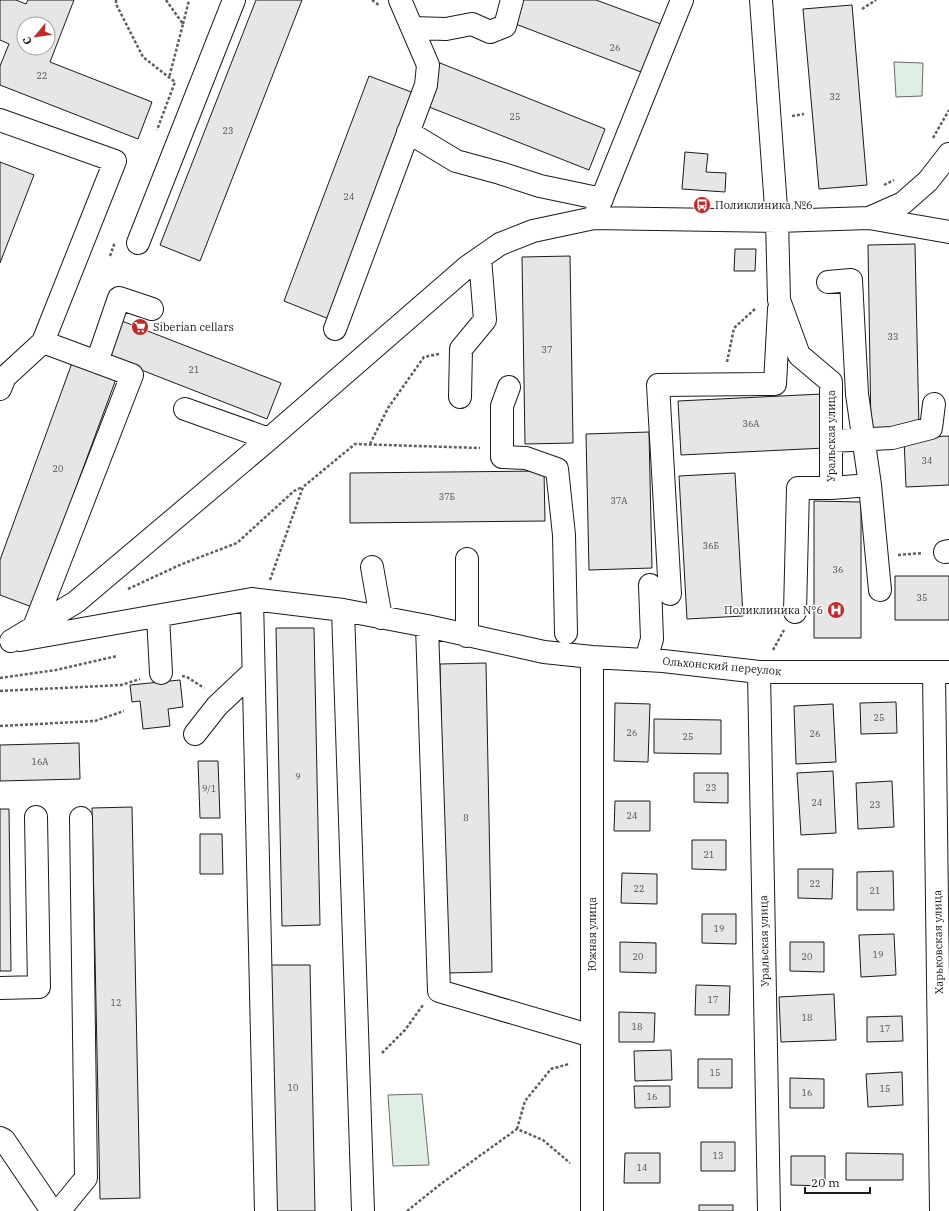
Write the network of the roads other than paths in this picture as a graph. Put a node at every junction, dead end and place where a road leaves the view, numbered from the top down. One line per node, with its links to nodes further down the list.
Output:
1 (234, 0): 14 (street)
2 (400, 0): 6 (street)
3 (512, 0): 6 (street)
4 (682, 0): 10 (street)
5 (761, 0): 12 (street, Уральская улица)
6 (412, 28): 8 (street)
7 (0, 120): 20 (street)
8 (408, 132): 10 (street); 19 (street)
9 (949, 154): 11 (street)
10 (598, 208): 12 (street); 15 (street)
11 (869, 218): 12 (street); 13 (street)
12 (777, 220): 17 (street, Уральская улица)
13 (949, 232)
14 (138, 243)
15 (480, 258): 24 (street); 27 (street)
16 (828, 282): 28 (street)
17 (779, 295): 29 (street, Уральская улица); 36 (street)
18 (152, 309): 21 (street)
19 (335, 329)
20 (43, 342): 21 (street); 23 (street)
21 (97, 362): 43 (street)
22 (509, 387): 44 (street)
23 (0, 389)
24 (460, 397)
25 (934, 404): 28 (street)
26 (185, 409): 27 (street)
27 (269, 439): 43 (street)
28 (864, 440): 29 (street); 30 (street)
29 (831, 441): 31 (street, Уральская улица)
30 (870, 485): 31 (street); 35 (street)
31 (831, 488): 39 (street, Уральская улица)
32 (467, 560): 45 (street)
33 (372, 567): 41 (street)
34 (650, 585): 48 (street)
35 (880, 590)
36 (670, 594)
37 (252, 599): 38 (street, Ольхонский переулок); 40 (street, Ольхонский переулок); 49 (street)
38 (343, 610): 41 (street, Ольхонский переулок); 63 (street)
39 (795, 612)
40 (158, 616): 46 (street, Ольхонский переулок); 52 (street)
41 (381, 618): 42 (street, Ольхонский переулок)
42 (427, 626): 45 (street, Ольхонский переулок); 57 (street)
43 (34, 627): 46 (street)
44 (566, 633)
45 (467, 636): 47 (street, Ольхонский переулок)
46 (5, 642)
47 (592, 657): 48 (street, Ольхонский переулок); 57 (street, Южная улица)
48 (646, 660): 50 (street, Ольхонский переулок)
49 (254, 672): 53 (street); 62 (street)
50 (760, 672): 51 (street, Ольхонский переулок); 65 (street, Уральская улица)
51 (941, 672): 66 (street, Харьковская улица)
52 (160, 673)
53 (195, 734)
54 (36, 817): 56 (street)
55 (81, 818): 61 (street)
56 (0, 988)
57 (592, 1036): 64 (street, Южная улица)
58 (0, 1138): 59 (street)
59 (36, 1201): 60 (street)
60 (52, 1211)
61 (59, 1211)
62 (266, 1211)
63 (363, 1211)
64 (592, 1211)
65 (769, 1211)
66 (941, 1211)

